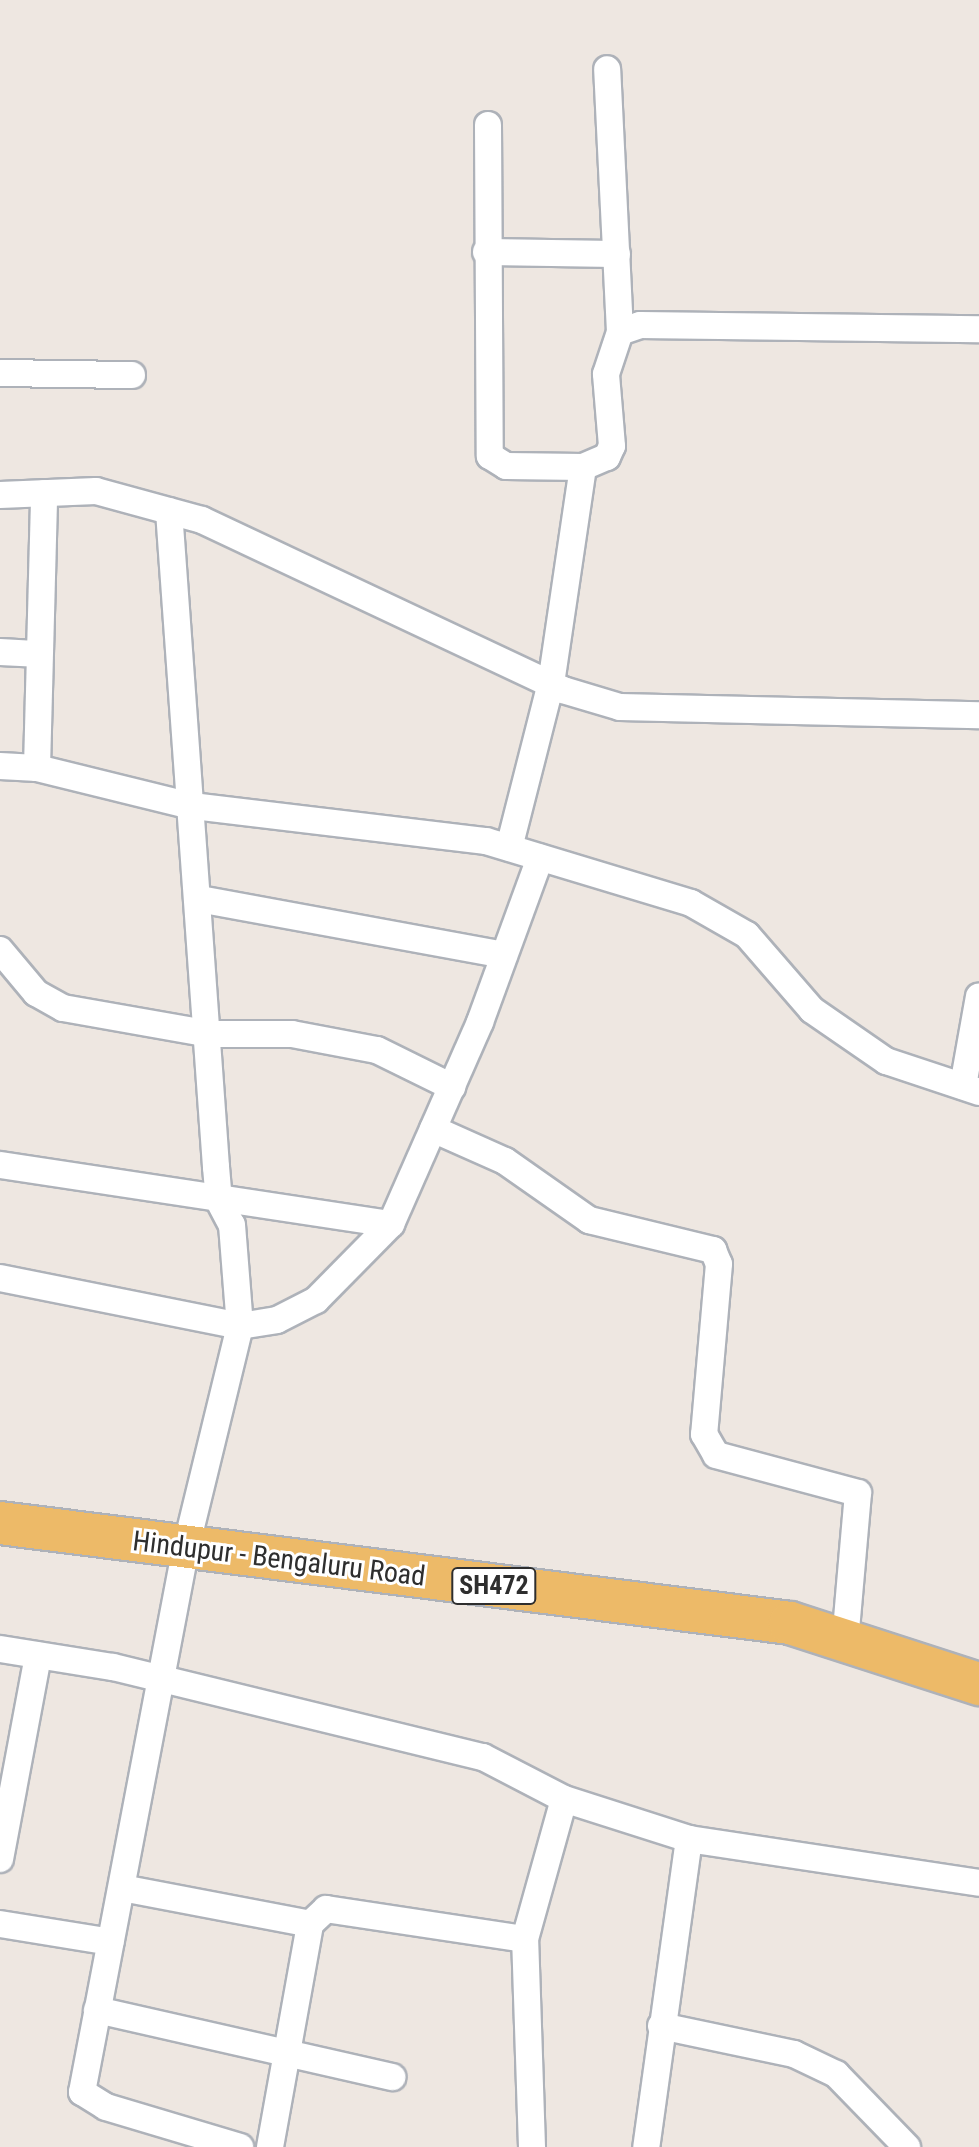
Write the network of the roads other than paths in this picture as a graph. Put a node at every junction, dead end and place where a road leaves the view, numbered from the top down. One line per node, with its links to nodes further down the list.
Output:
1 (607, 69): 4 (street)
2 (488, 125): 3 (street)
3 (486, 252): 4 (street); 9 (street)
4 (617, 254): 6 (street)
5 (979, 329): 6 (street)
6 (620, 332): 9 (street)
7 (0, 373): 8 (street)
8 (132, 375)
9 (583, 467): 15 (street)
10 (44, 493): 11 (street); 12 (street); 14 (street)
11 (0, 495)
12 (169, 511): 15 (street); 19 (street)
13 (0, 652): 14 (street)
14 (36, 654): 18 (street)
15 (551, 683): 16 (street); 20 (street)
16 (979, 715)
17 (0, 766): 18 (street)
18 (37, 768): 19 (street)
19 (192, 806): 20 (street); 22 (street)
20 (509, 848): 21 (street)
21 (540, 858): 24 (street); 28 (street)
22 (199, 899): 24 (street); 26 (street)
23 (0, 950): 26 (street)
24 (504, 955): 27 (street)
25 (979, 997): 28 (street)
26 (210, 1034): 27 (street); 31 (street)
27 (452, 1087): 29 (street)
28 (971, 1089)
29 (433, 1129): 32 (street); 37 (street)
30 (0, 1165): 31 (street)
31 (219, 1201): 32 (street); 34 (street)
32 (391, 1224): 34 (street)
33 (0, 1278): 34 (street)
34 (240, 1326): 36 (street)
35 (0, 1523): 36 (main road, Hindupur - Bengaluru Road / SH472)
36 (186, 1547): 37 (main road, Hindupur - Bengaluru Road / SH472); 40 (street)
37 (845, 1641): 41 (main road, Hindupur - Bengaluru Road / SH472)
38 (0, 1649): 39 (street)
39 (38, 1656): 40 (street); 44 (street)
40 (165, 1680): 42 (street); 46 (street)
41 (979, 1684)
42 (564, 1799): 43 (street); 49 (street)
43 (689, 1839): 45 (street); 52 (street)
44 (0, 1859)
45 (979, 1883)
46 (122, 1888): 48 (street); 50 (street)
47 (0, 1924): 50 (street)
48 (310, 1924): 49 (street); 53 (street)
49 (525, 1939): 57 (street)
50 (111, 1942): 51 (street)
51 (97, 2010): 53 (street); 55 (street)
52 (661, 2026): 58 (street); 59 (street)
53 (285, 2051): 54 (street); 56 (street)
54 (393, 2077)
55 (240, 2147)
56 (270, 2147)
57 (532, 2147)
58 (646, 2147)
59 (907, 2147)

